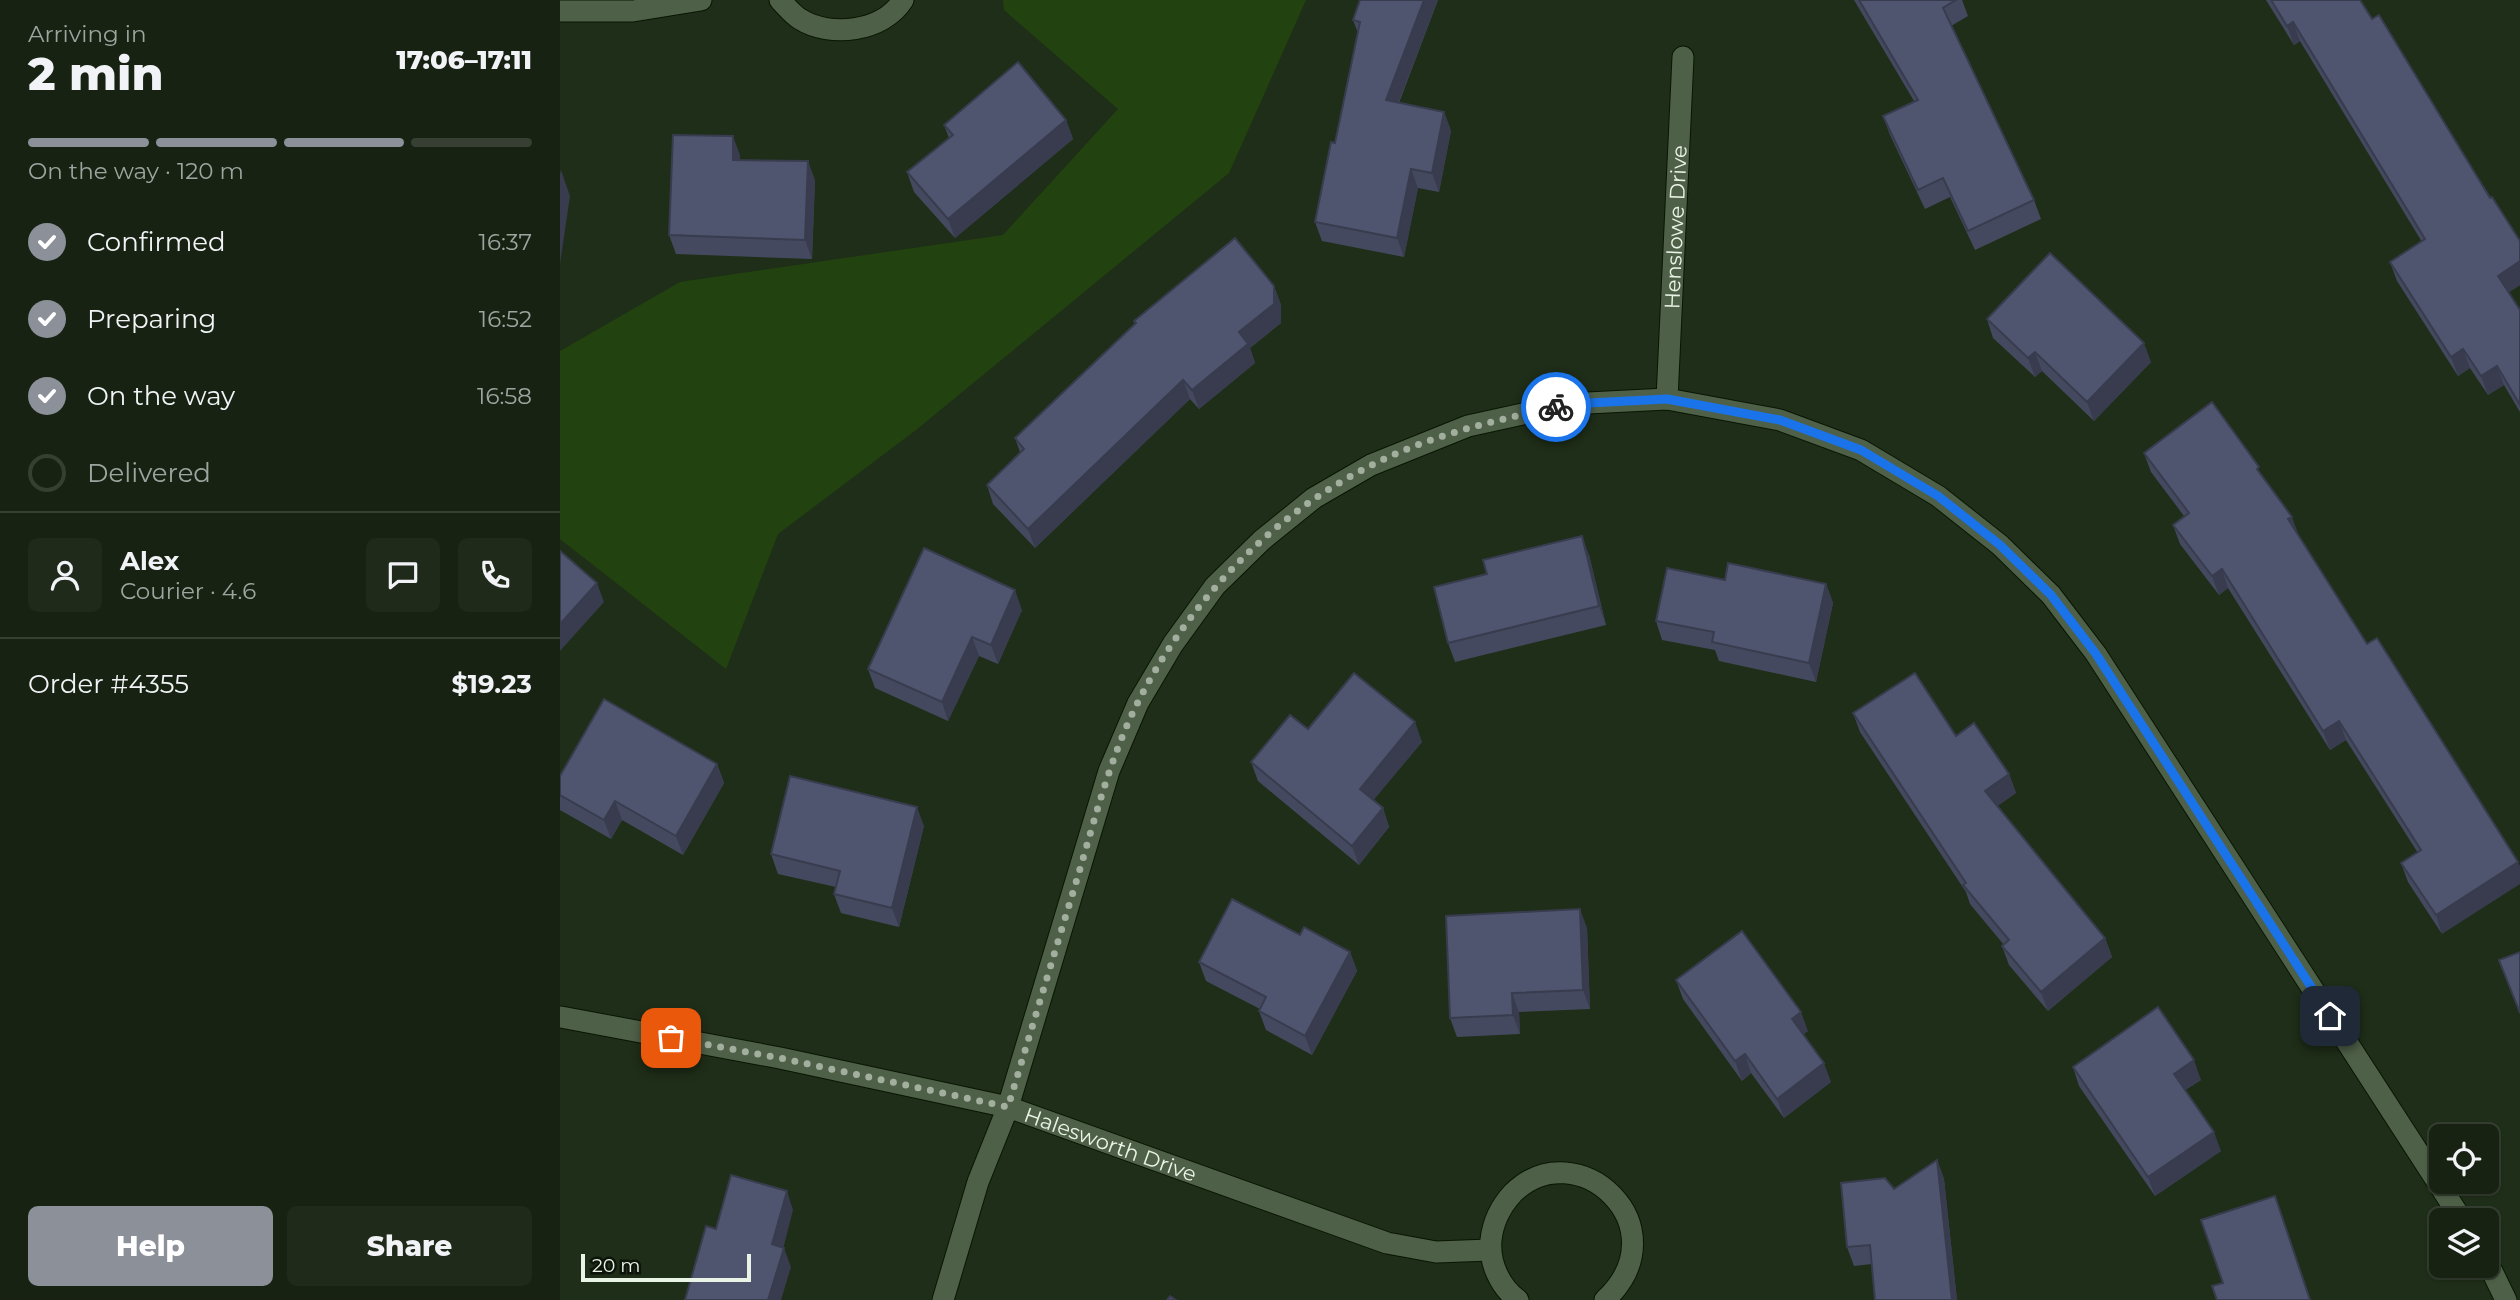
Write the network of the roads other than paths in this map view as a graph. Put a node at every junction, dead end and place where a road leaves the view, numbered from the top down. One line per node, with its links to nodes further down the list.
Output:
1 (701, 0): 4 (street)
2 (780, 0): 3 (street)
3 (903, 0)
4 (560, 11)
5 (1683, 57): 6 (street, Henslowe Drive)
6 (1667, 399): 8 (street); 9 (street)
7 (560, 1018): 8 (street, Halesworth Drive)
8 (1008, 1107): 10 (street, Halesworth Drive); 12 (street)
9 (2454, 1208)
10 (1490, 1250): 13 (street); 14 (street)
11 (2495, 1278): 15 (street)
12 (943, 1300)
13 (1518, 1300)
14 (1605, 1300)
15 (2506, 1300)

